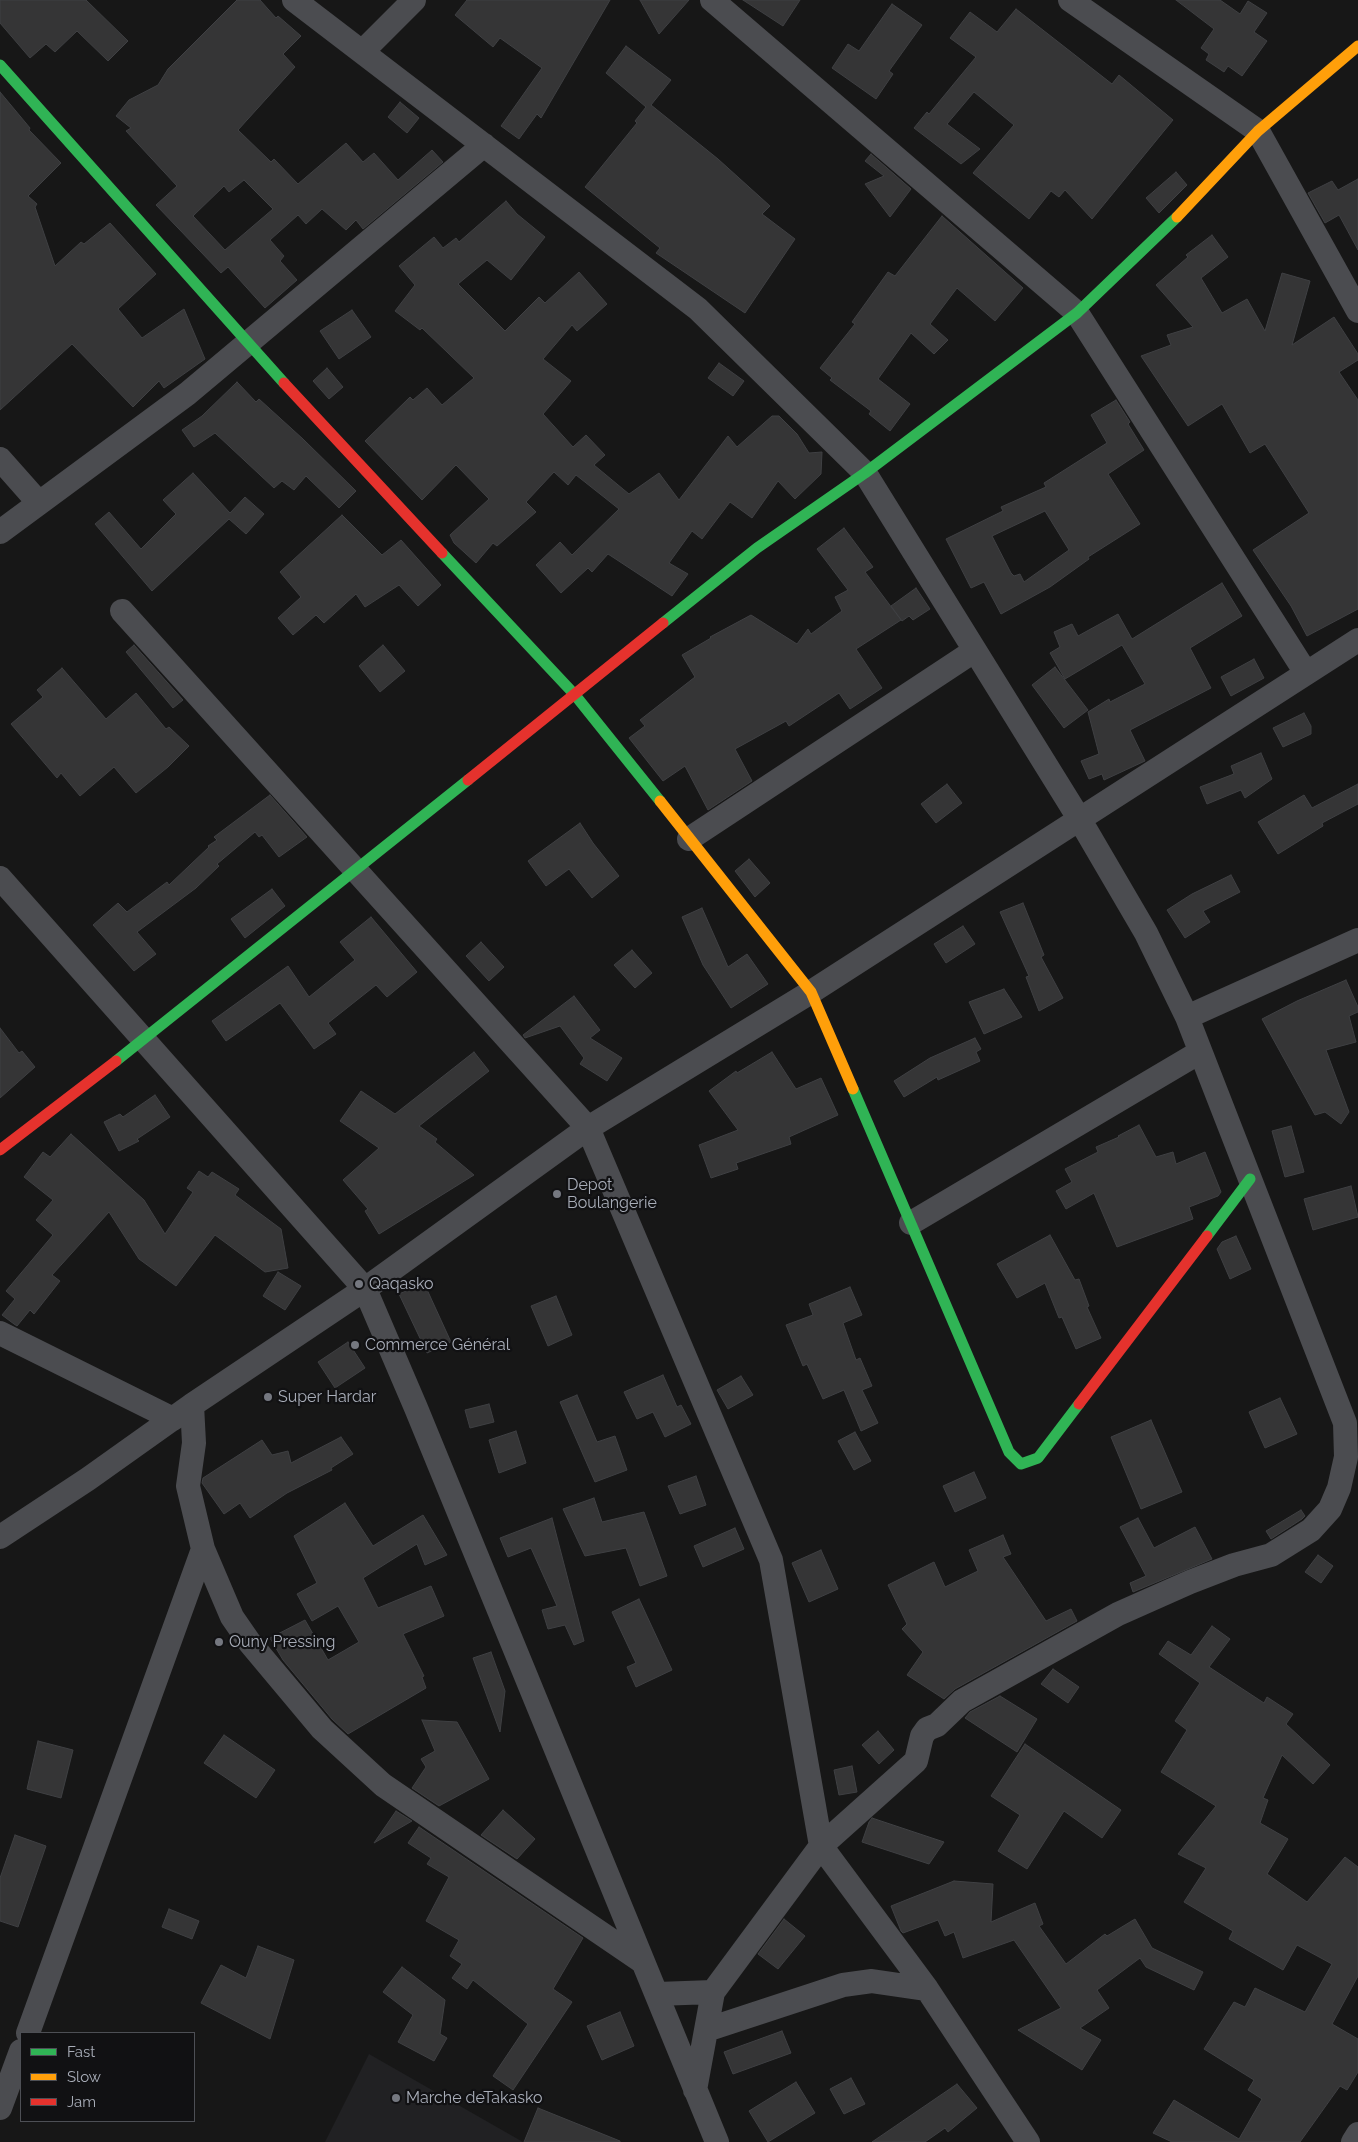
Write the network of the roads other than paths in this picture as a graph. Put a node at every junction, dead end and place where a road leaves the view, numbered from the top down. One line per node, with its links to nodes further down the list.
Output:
1 (294, 0): 6 (street)
2 (414, 0): 6 (street)
3 (712, 0): 11 (street)
4 (1070, 0): 8 (street)
5 (1358, 46): 8 (street)
6 (363, 51): 9 (street)
7 (0, 65): 12 (street)
8 (1258, 131): 10 (street); 11 (street)
9 (484, 145): 12 (street); 14 (street)
10 (1358, 311)
11 (1077, 313): 14 (street); 20 (street)
12 (248, 345): 15 (street); 21 (street)
13 (0, 459): 15 (street)
14 (865, 473): 19 (street); 21 (street)
15 (39, 503): 16 (street)
16 (0, 532)
17 (122, 611): 24 (street)
18 (1358, 640): 20 (street)
19 (974, 651): 22 (street); 23 (street)
20 (1306, 673): 22 (street)
21 (575, 695): 23 (street); 24 (street)
22 (1080, 820): 27 (street); 28 (street)
23 (689, 838): 27 (street)
24 (355, 871): 29 (street); 31 (street)
25 (0, 878): 29 (street)
26 (1358, 940): 28 (street)
27 (811, 992): 31 (street); 34 (street)
28 (1187, 1018): 30 (street)
29 (143, 1040): 32 (street); 35 (street)
30 (1200, 1052): 33 (street); 34 (street)
31 (588, 1128): 35 (street); 41 (street)
32 (0, 1150)
33 (1250, 1179): 34 (street); 41 (street)
34 (911, 1223)
35 (365, 1289): 37 (street); 42 (street)
36 (0, 1333): 38 (street)
37 (192, 1405): 38 (street); 40 (street)
38 (172, 1419): 39 (street)
39 (0, 1537)
40 (203, 1549): 42 (street); 47 (street)
41 (820, 1846): 43 (street); 44 (street)
42 (643, 1962): 45 (street)
43 (927, 1989): 46 (street); 53 (street)
44 (713, 1992): 45 (street); 46 (street)
45 (656, 1994): 49 (street)
46 (706, 2030): 49 (street)
47 (28, 2032)
48 (20, 2054): 50 (street)
49 (695, 2090): 52 (street)
50 (0, 2108)
51 (1358, 2134): 54 (street)
52 (717, 2142)
53 (1028, 2142)
54 (1354, 2142)

